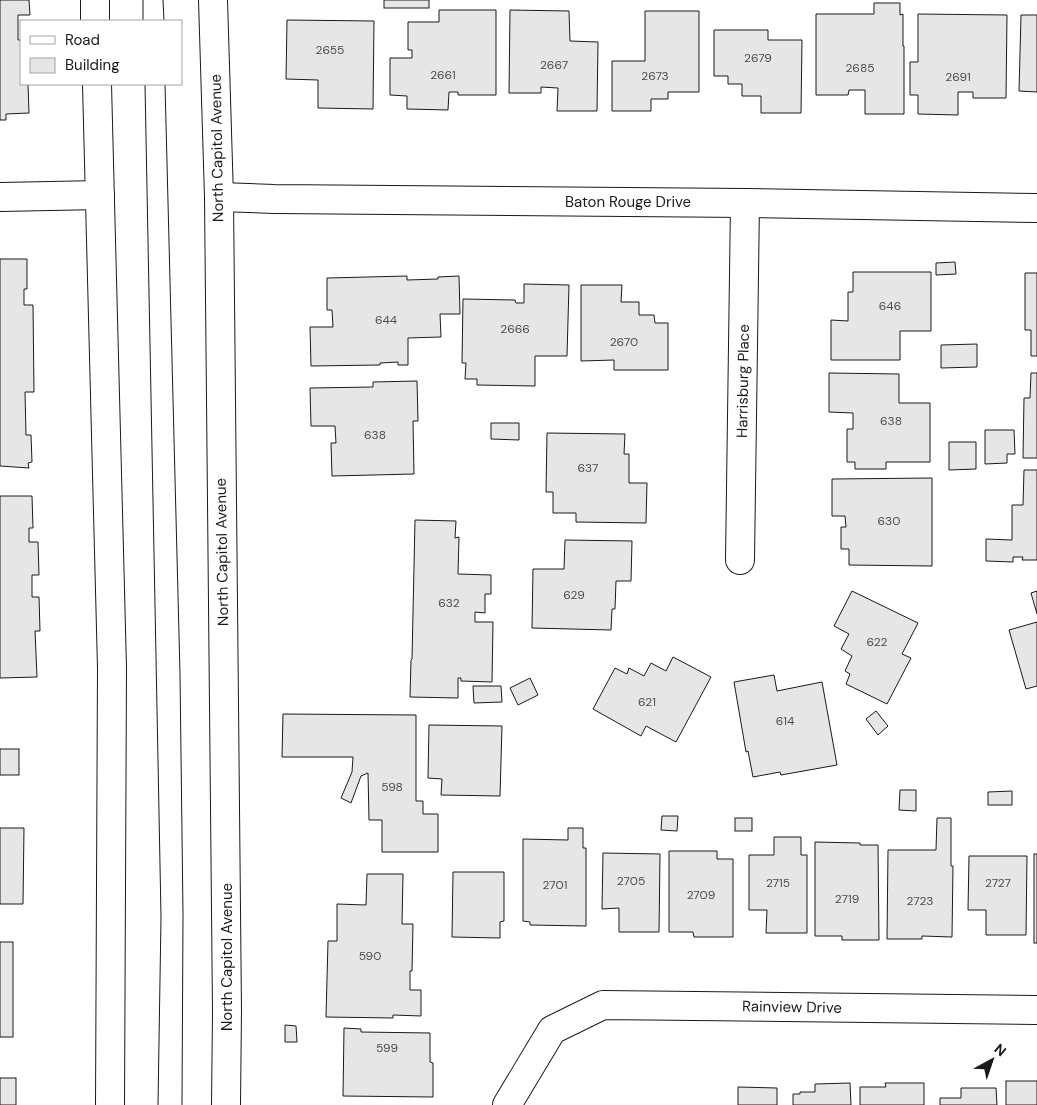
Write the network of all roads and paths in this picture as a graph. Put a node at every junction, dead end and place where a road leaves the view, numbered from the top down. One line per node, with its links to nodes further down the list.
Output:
1 (95, 0): 3 (main road)
2 (213, 0): 7 (main road, North Capitol Avenue)
3 (95, 20)
4 (97, 85): 5 (main road)
5 (100, 195): 6 (main road); 12 (main road)
6 (0, 197)
7 (218, 197): 8 (main road, Baton Rouge Drive); 13 (main road, North Capitol Avenue)
8 (745, 203): 9 (main road, Baton Rouge Drive); 10 (main road, Harrisburg Place)
9 (1037, 208)
10 (740, 560)
11 (1037, 1010): 14 (main road, Rainview Drive)
12 (110, 1105)
13 (226, 1105)
14 (507, 1105)

